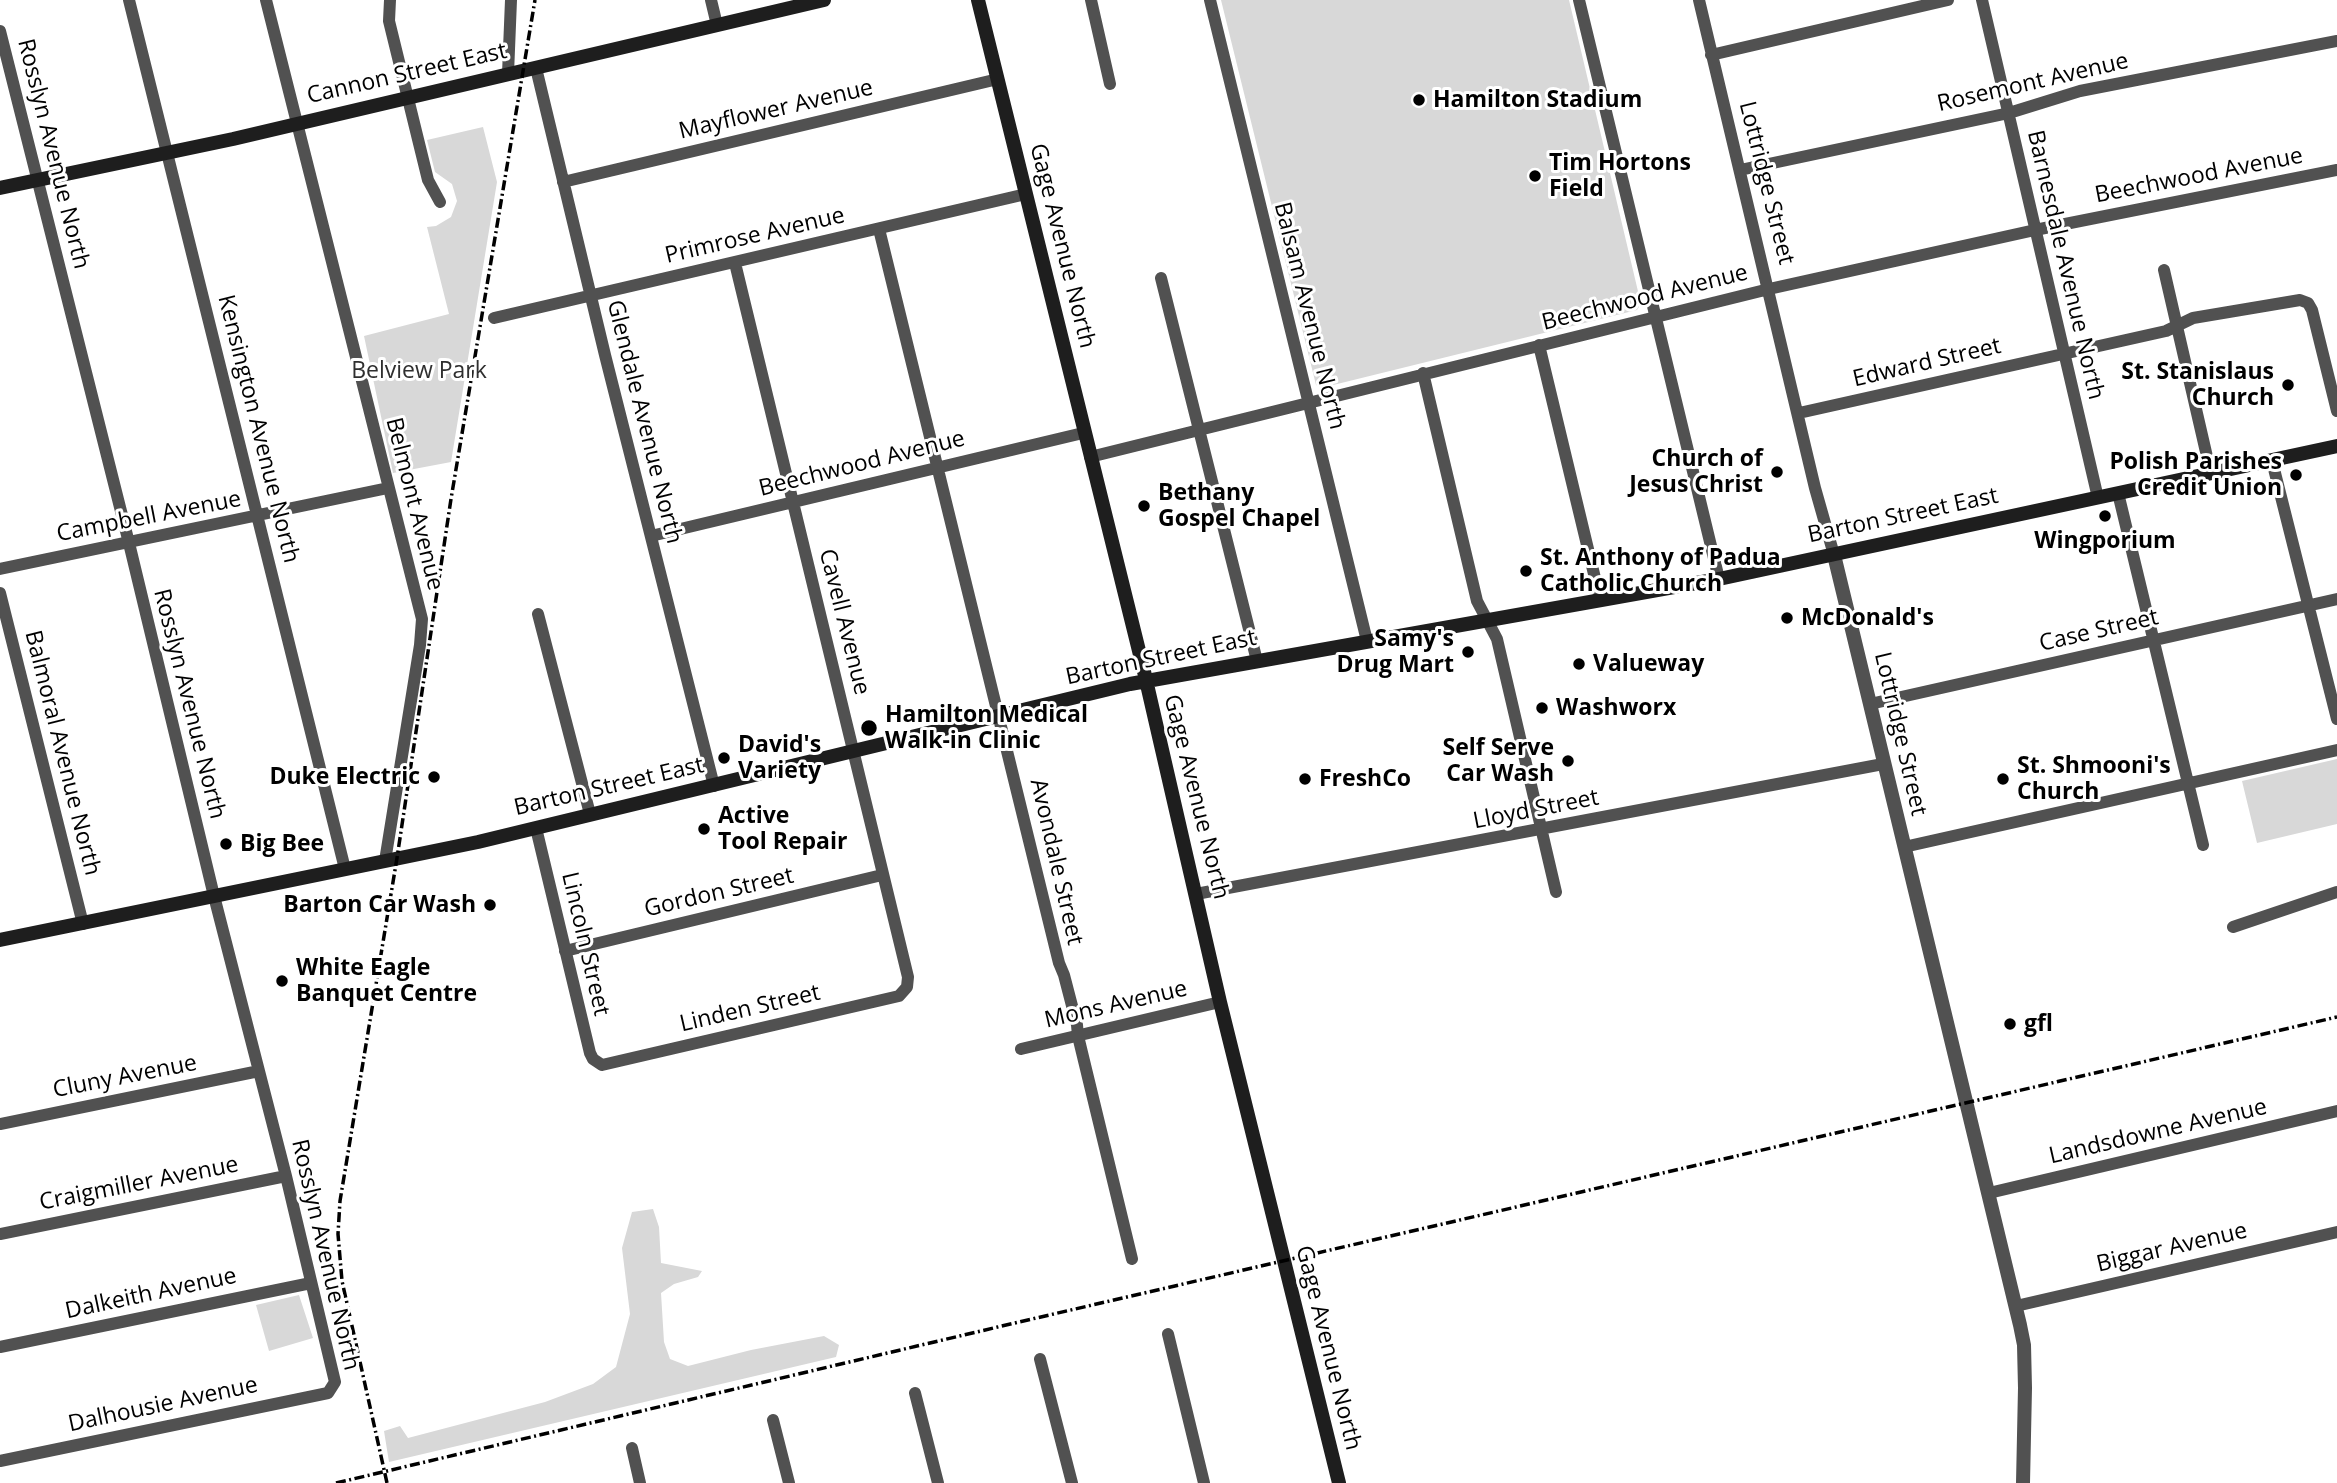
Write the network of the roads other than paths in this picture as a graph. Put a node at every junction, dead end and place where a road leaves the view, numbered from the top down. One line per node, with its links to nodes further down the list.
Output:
1 (130, 0): 25 (street, Kensington Avenue North)
2 (266, 0): 24 (street, Belmont Avenue)
3 (390, 0): 22 (street)
4 (511, 0): 19 (street)
5 (711, 0): 14 (street)
6 (824, 0): 14 (main road, Cannon Street East)
7 (978, 0): 20 (main road, Gage Avenue North)
8 (1091, 0): 21 (street)
9 (1209, 0): 46 (street, Balsam Avenue North)
10 (1579, 0): 40 (street)
11 (1699, 0): 17 (street, Lottridge Street)
12 (1948, 0): 17 (street)
13 (1982, 0): 23 (street, Barnesdale Avenue North)
14 (717, 25): 18 (main road, Cannon Street East)
15 (0, 31): 28 (street, Rosslyn Avenue North)
16 (2337, 41): 23 (street, Rosemont Avenue)
17 (1712, 55): 26 (street, Lottridge Street)
18 (536, 68): 19 (main road, Cannon Street East); 29 (street, Glendale Avenue North)
19 (508, 74): 22 (main road, Cannon Street East)
20 (998, 79): 29 (street, Mayflower Avenue); 31 (main road, Gage Avenue North)
21 (1110, 84)
22 (407, 97): 24 (main road, Cannon Street East); 32 (street)
23 (2009, 113): 26 (street, Rosemont Avenue); 34 (street, Barnesdale Avenue North)
24 (296, 124): 25 (main road, Cannon Street East); 56 (street, Belmont Avenue)
25 (169, 153): 28 (main road, Cannon Street East); 60 (street, Kensington Avenue North)
26 (1740, 170): 38 (street, Lottridge Street)
27 (2337, 170): 34 (street, Beechwood Avenue)
28 (37, 180): 30 (main road, Cannon Street East); 62 (street, Rosslyn Avenue North)
29 (563, 182): 39 (street, Glendale Avenue North)
30 (0, 188)
31 (1026, 194): 33 (street, Primrose Avenue); 50 (main road, Gage Avenue North)
32 (440, 202)
33 (879, 229): 35 (street, Primrose Avenue); 54 (street, Avondale Street)
34 (2035, 230): 38 (street, Beechwood Avenue); 44 (street, Barnesdale Avenue North)
35 (735, 263): 39 (street, Primrose Avenue); 59 (street, Cavell Avenue)
36 (2164, 270): 42 (street)
37 (1161, 278): 49 (street)
38 (1769, 289): 40 (street, Beechwood Avenue); 48 (street, Lottridge Street)
39 (591, 296): 41 (street, Primrose Avenue); 61 (street, Glendale Avenue North)
40 (1655, 316): 43 (street, Beechwood Avenue); 65 (street)
41 (494, 318)
42 (2177, 326): 44 (street, Edward Street); 47 (street, Edward Street); 55 (street)
43 (1539, 345): 45 (street, Beechwood Avenue); 67 (street)
44 (2064, 354): 48 (street, Edward Street); 58 (street, Barnesdale Avenue North)
45 (1423, 373): 46 (street, Beechwood Avenue); 71 (street)
46 (1308, 402): 49 (street, Beechwood Avenue); 73 (street, Balsam Avenue North)
47 (2337, 411)
48 (1799, 414): 63 (street, Lottridge Street)
49 (1199, 430): 52 (street, Beechwood Avenue); 74 (street)
50 (1083, 433): 52 (main road, Gage Avenue North); 54 (street, Beechwood Avenue)
51 (2337, 446): 53 (main road, Barton Street East)
52 (1090, 457): 75 (main road, Gage Avenue North)
53 (2272, 461): 55 (main road, Barton Street East); 69 (street)
54 (937, 468): 59 (street, Beechwood Avenue); 77 (street, Avondale Street)
55 (2211, 474): 57 (main road, Barton Street East)
56 (388, 488): 60 (street, Campbell Avenue); 89 (street, Belmont Avenue)
57 (2118, 493): 58 (main road, Barton Street East); 72 (street)
58 (2098, 498): 63 (main road, Barton Street East)
59 (793, 502): 61 (street, Beechwood Avenue); 80 (street, Cavell Avenue)
60 (258, 517): 62 (street, Campbell Avenue); 90 (street, Kensington Avenue North)
61 (652, 536): 83 (street, Glendale Avenue North)
62 (129, 543): 64 (street, Campbell Avenue); 95 (street, Rosslyn Avenue North)
63 (1834, 555): 65 (main road, Barton Street East); 76 (street, Lottridge Street)
64 (0, 569)
65 (1719, 579): 67 (main road, Barton Street East)
66 (0, 593): 96 (street, Balmoral Avenue North)
67 (1600, 599): 71 (main road, Barton Street East)
68 (2337, 599): 69 (street, Case Street)
69 (2309, 606): 72 (street, Case Street); 78 (street)
70 (538, 614): 84 (street)
71 (1487, 619): 73 (main road, Barton Street East); 86 (street)
72 (2154, 640): 76 (street, Case Street); 82 (street)
73 (1367, 641): 74 (main road, Barton Street East)
74 (1257, 661): 75 (main road, Barton Street East)
75 (1145, 681): 77 (main road, Barton Street East); 94 (main road, Gage Avenue North)
76 (1870, 704): 81 (street, Lottridge Street)
77 (999, 718): 80 (main road, Barton Street East); 102 (street, Avondale Street)
78 (2337, 719)
79 (2337, 750): 82 (street)
80 (854, 752): 83 (main road, Barton Street East); 91 (street, Cavell Avenue)
81 (1883, 764): 86 (street, Lloyd Street); 88 (street, Lottridge Street)
82 (2188, 782): 87 (street); 88 (street)
83 (714, 786): 84 (main road, Barton Street East)
84 (590, 814): 85 (main road, Barton Street East)
85 (536, 828): 89 (main road, Barton Street East); 99 (street, Lincoln Street)
86 (1540, 831): 92 (street); 94 (street, Lloyd Street)
87 (2203, 845)
88 (1904, 847): 109 (street, Lottridge Street)
89 (385, 861): 90 (main road, Barton Street East)
90 (345, 869): 95 (main road, Barton Street East)
91 (882, 876): 99 (street, Gordon Street); 100 (street, Cavell Avenue)
92 (1556, 892)
93 (2337, 892): 97 (street)
94 (1196, 894): 101 (main road, Gage Avenue North)
95 (214, 896): 96 (main road, Barton Street East); 105 (street, Rosslyn Avenue North)
96 (83, 923): 98 (main road, Barton Street East)
97 (2233, 927)
98 (0, 940)
99 (565, 951): 104 (street, Lincoln Street)
100 (905, 990): 104 (street, Linden Street)
101 (1220, 1002): 102 (street, Mons Avenue); 128 (main road, Gage Avenue North)
102 (1078, 1036): 103 (street, Mons Avenue); 112 (street, Avondale Street)
103 (1021, 1049)
104 (602, 1065)
105 (259, 1071): 107 (street, Cluny Avenue); 108 (street, Rosslyn Avenue North)
106 (2337, 1111): 109 (street, Landsdowne Avenue)
107 (0, 1124)
108 (286, 1176): 111 (street, Craigmiller Avenue); 113 (street, Rosslyn Avenue North)
109 (1989, 1193): 114 (street, Lottridge Street)
110 (2337, 1231): 114 (street, Biggar Avenue)
111 (0, 1234)
112 (1132, 1259)
113 (311, 1283): 116 (street, Dalkeith Avenue); 118 (street, Rosslyn Avenue North)
114 (2016, 1306): 129 (street, Lottridge Street)
115 (1168, 1334): 127 (street)
116 (0, 1347)
117 (1040, 1359): 126 (street)
118 (333, 1388): 122 (street, Dalhousie Avenue)
119 (915, 1393): 125 (street)
120 (773, 1420): 124 (street)
121 (632, 1448): 123 (street)
122 (0, 1461)
123 (640, 1483)
124 (789, 1483)
125 (938, 1483)
126 (1072, 1483)
127 (1205, 1483)
128 (1339, 1483)
129 (2023, 1483)

